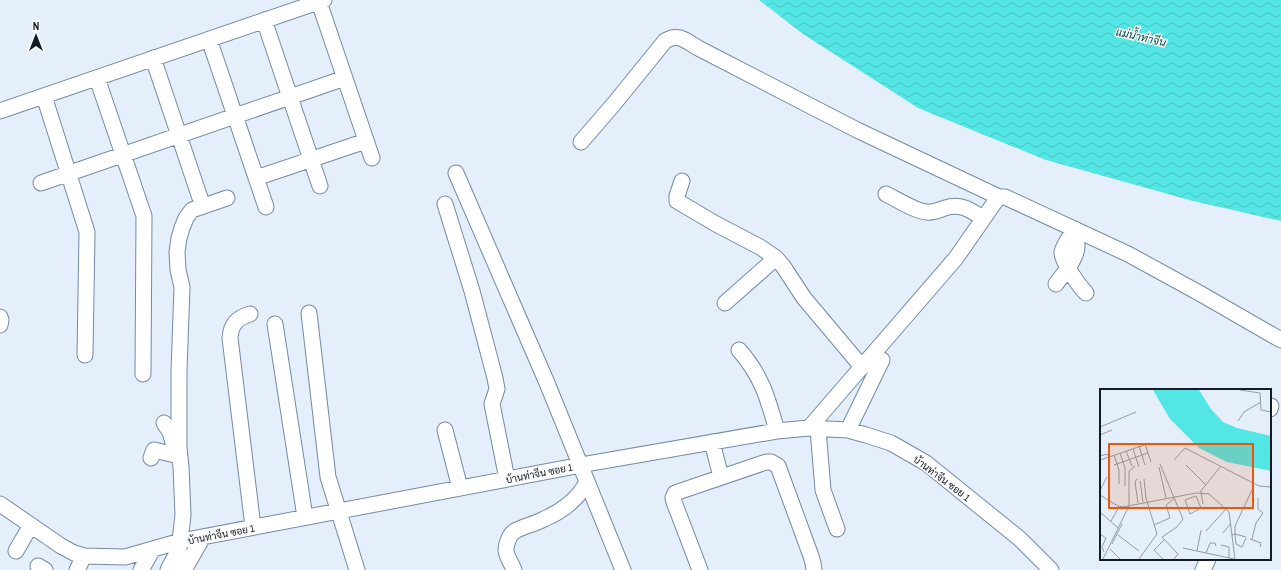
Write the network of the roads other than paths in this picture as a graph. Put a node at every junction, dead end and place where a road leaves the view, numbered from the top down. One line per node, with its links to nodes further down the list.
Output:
1 (321, 1): 2 (street); 6 (street)
2 (264, 20): 3 (street); 8 (street)
3 (209, 39): 4 (street); 10 (street)
4 (153, 58): 5 (street); 11 (street)
5 (97, 78): 7 (street); 14 (street)
6 (345, 78): 8 (street); 12 (street)
7 (44, 96): 9 (street); 17 (street)
8 (290, 97): 10 (street); 16 (street)
9 (0, 111)
10 (235, 116): 11 (street); 19 (street)
11 (179, 135): 14 (street); 25 (street)
12 (366, 141): 15 (street); 16 (street)
13 (581, 142): 24 (street)
14 (123, 154): 17 (street); 46 (street)
15 (372, 158)
16 (311, 159): 19 (street); 22 (street)
17 (68, 173): 21 (street); 43 (street)
18 (456, 173): 55 (street)
19 (256, 178): 28 (street)
20 (682, 181): 31 (street)
21 (41, 183)
22 (320, 186)
23 (886, 194): 29 (street)
24 (999, 197): 29 (street); 30 (street)
25 (200, 198)
26 (227, 198): 67 (street)
27 (445, 204): 57 (street)
28 (266, 207)
29 (984, 218): 45 (street)
30 (1073, 232): 32 (street); 41 (street)
31 (776, 258): 35 (street); 45 (street)
32 (1069, 267): 33 (street); 34 (street)
33 (1056, 284)
34 (1086, 293)
35 (725, 303)
36 (309, 313): 61 (street)
37 (250, 314): 64 (street)
38 (0, 317): 40 (street)
39 (275, 324): 62 (street)
40 (0, 325)
41 (1281, 340)
42 (740, 350): 51 (street)
43 (85, 355)
44 (882, 360): 50 (street)
45 (862, 367): 48 (street)
46 (143, 374)
47 (164, 423): 53 (street)
48 (814, 428): 50 (street, บ้านท่าจีน ซอย 1); 51 (street, บ้านท่าจีน ซอย 1); 65 (street)
49 (445, 430): 59 (street)
50 (848, 430): 72 (street, บ้านท่าจีน ซอย 1)
51 (776, 431): 52 (street, บ้านท่าจีน ซอย 1)
52 (712, 442): 55 (street, บ้านท่าจีน ซอย 1); 56 (street)
53 (175, 455): 54 (street); 67 (street)
54 (151, 458)
55 (581, 465): 57 (street, บ้านท่าจีน ซอย 1); 58 (street)
56 (721, 477): 80 (street); 81 (street)
57 (507, 479): 59 (street, บ้านท่าจีน ซอย 1)
58 (587, 481): 78 (street); 79 (street)
59 (460, 488): 61 (street, บ้านท่าจีน ซอย 1)
60 (0, 504): 63 (street, บ้านท่าจีน ซอย 1)
61 (338, 511): 62 (street, บ้านท่าจีน ซอย 1); 77 (street)
62 (305, 518): 64 (street, บ้านท่าจีน ซอย 1)
63 (31, 525): 69 (street); 70 (street, บ้านท่าจีน ซอย 1)
64 (253, 527): 66 (street, บ้านท่าจีน ซอย 1)
65 (837, 529)
66 (201, 538): 67 (street, บ้านท่าจีน ซอย 1); 76 (street)
67 (180, 542): 68 (street, บ้านท่าจีน ซอย 1); 75 (street)
68 (153, 549): 70 (street, บ้านท่าจีน ซอย 1); 74 (street)
69 (16, 551)
70 (84, 556): 73 (street)
71 (1208, 560): 82 (street)
72 (1048, 569)
73 (77, 570)
74 (141, 570)
75 (168, 570)
76 (184, 570)
77 (357, 570)
78 (514, 570)
79 (623, 570)
80 (700, 570)
81 (814, 570)
82 (1203, 570)

